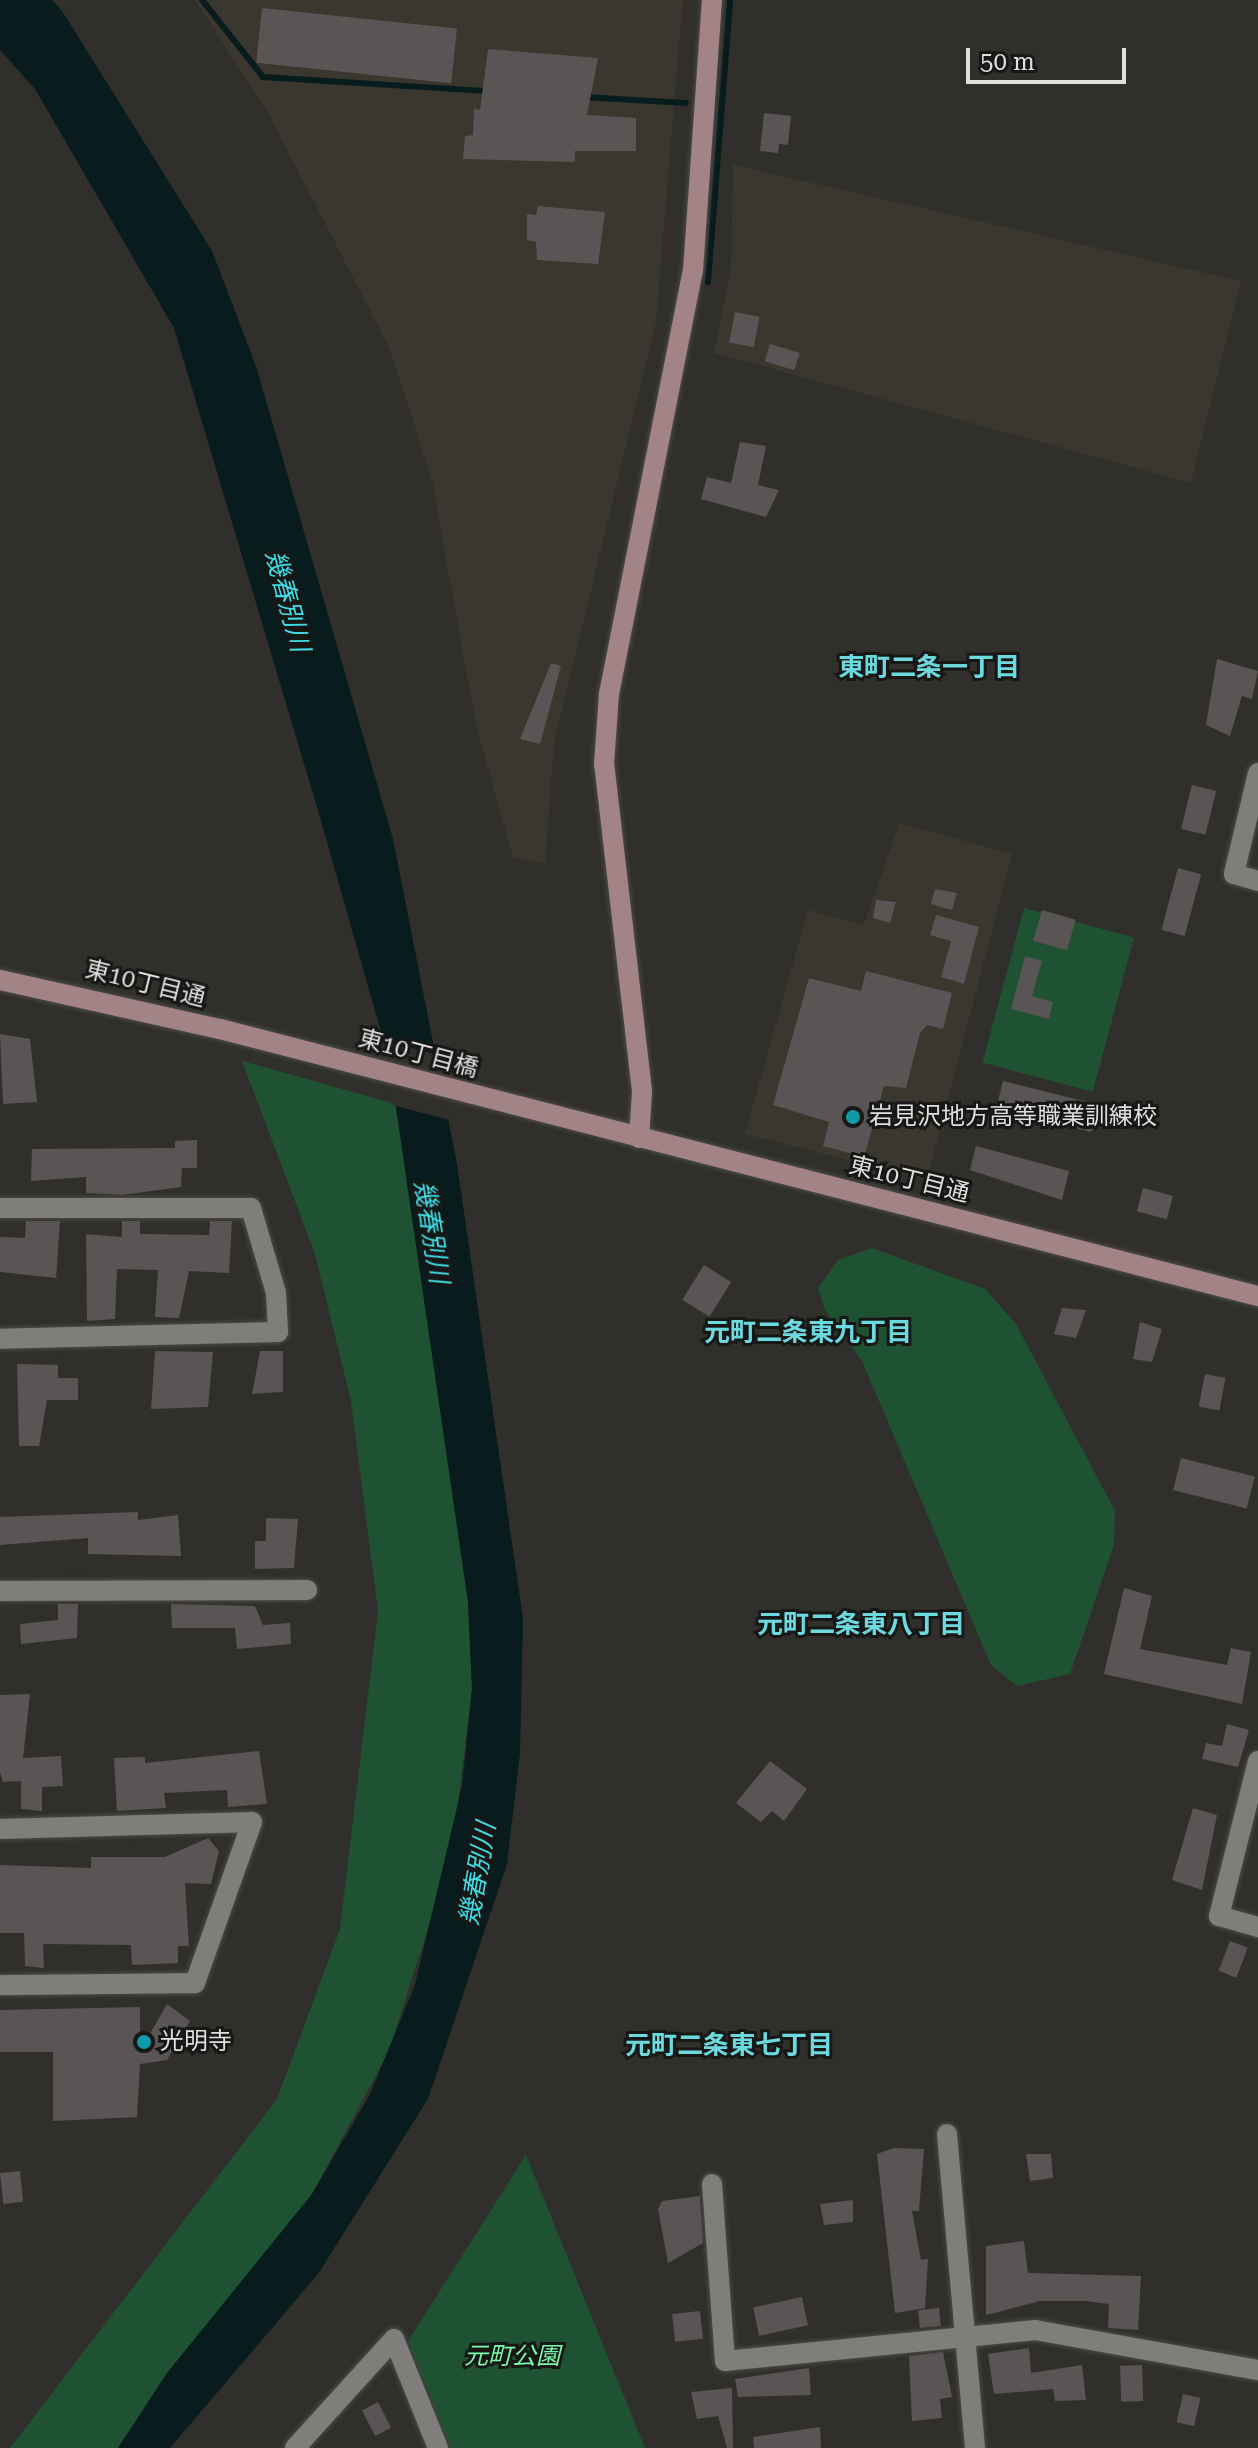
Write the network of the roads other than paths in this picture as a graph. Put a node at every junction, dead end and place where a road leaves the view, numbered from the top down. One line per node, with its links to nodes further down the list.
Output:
1 (712, 0): 7 (street)
2 (1258, 773): 3 (street)
3 (1258, 881)
4 (0, 980): 5 (street, 東10丁目通)
5 (276, 1044): 6 (street, 東10丁目橋)
6 (547, 1115): 7 (street, 東10丁目通)
7 (639, 1138): 9 (street, 東10丁目通)
8 (0, 1208): 10 (street)
9 (1258, 1296)
10 (0, 1339)
11 (307, 1590): 12 (street)
12 (0, 1591)
13 (1258, 1761): 15 (street)
14 (0, 1829): 16 (street)
15 (1258, 1927)
16 (0, 1985)
17 (947, 2134): 19 (street)
18 (712, 2184): 19 (street)
19 (964, 2332): 20 (street); 23 (street)
20 (1258, 2370)
21 (295, 2448): 22 (street)
22 (438, 2448)
23 (975, 2448)

